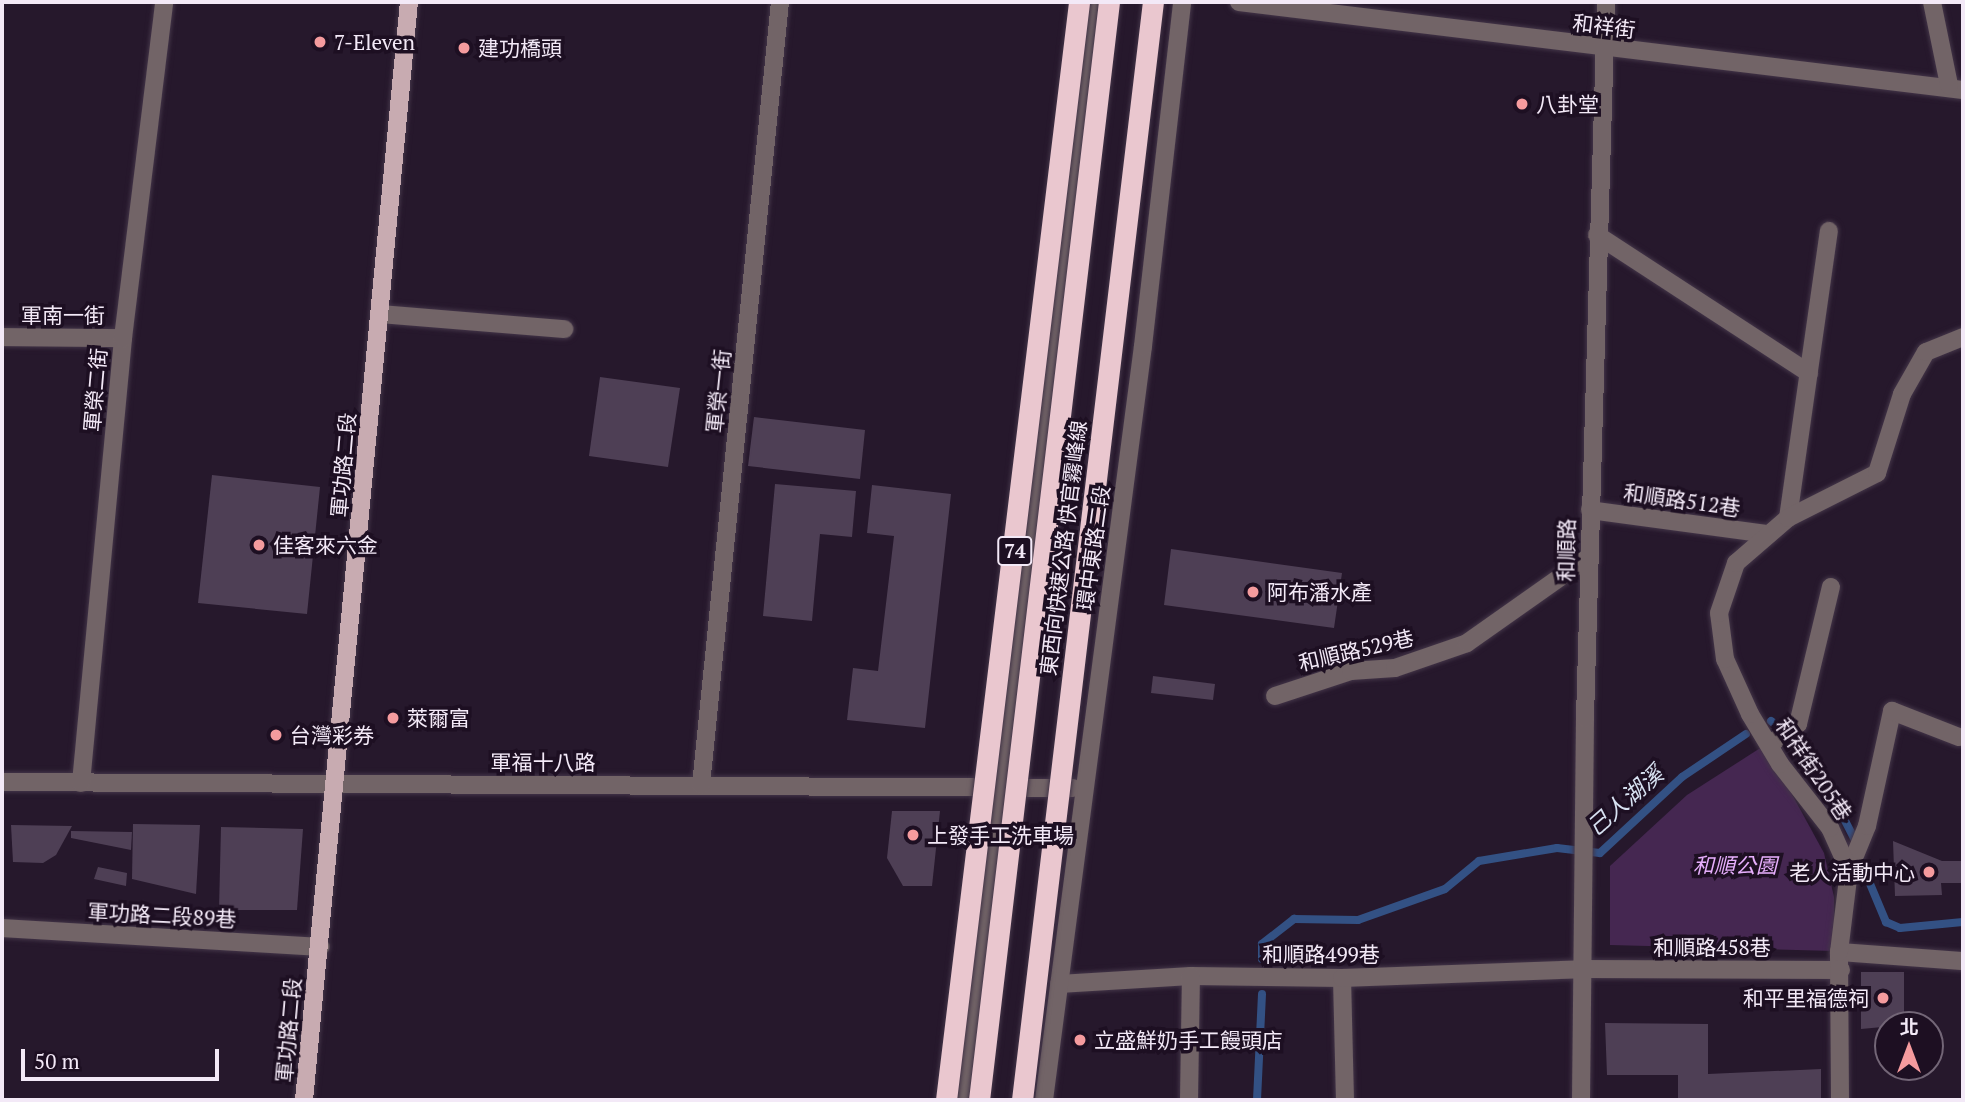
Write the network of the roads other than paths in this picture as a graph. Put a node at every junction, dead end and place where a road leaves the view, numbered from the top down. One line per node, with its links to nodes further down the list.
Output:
1 (164, 2): 20 (street, 軍榮二街)
2 (410, 2): 16 (main road, 軍功路二段)
3 (780, 2): 33 (street, 軍榮一街)
4 (1079, 2): 47 (highway, 74, bridge)
5 (1097, 2): 34 (street)
6 (1109, 2): 49 (highway, 東西向快速公路 快官霧峰線 / 74, bridge)
7 (1153, 2): 50 (highway, 東西向快速公路 快官霧峰線, bridge)
8 (1182, 2): 35 (street, 環中東路二段)
9 (1239, 2): 12 (street, 和祥街)
10 (1606, 2): 12 (street, 和順路)
11 (1932, 2): 13 (street)
12 (1604, 49): 13 (street, 和祥街); 15 (street, 和順路)
13 (1956, 88)
14 (1829, 231): 21 (street)
15 (1597, 235): 21 (street); 22 (street, 和順路)
16 (380, 314): 17 (street); 32 (main road, 軍功路二段)
17 (564, 329)
18 (2, 337): 20 (street, 軍南一街)
19 (1963, 337): 23 (street, 和祥街205巷)
20 (123, 338): 31 (street, 軍榮二街)
21 (1809, 373): 23 (street)
22 (1590, 510): 24 (street, 和順路512巷); 25 (street, 和順路)
23 (1788, 518): 24 (street, 和祥街205巷)
24 (1768, 534): 29 (street, 和祥街205巷)
25 (1589, 557): 27 (street, 和順路529巷); 41 (street, 和順路)
26 (1831, 587): 29 (street)
27 (1275, 696)
28 (1959, 737): 36 (street)
29 (1770, 745): 36 (street, 和祥街205巷)
30 (2, 782): 31 (street, 軍福十八路)
31 (81, 783): 32 (street, 軍福十八路)
32 (337, 784): 33 (street, 軍福十八路); 38 (main road, 軍功路二段)
33 (701, 785): 34 (street, 軍福十八路)
34 (1000, 787): 35 (street, 軍福十八路); 48 (street)
35 (1084, 788): 44 (street, 環中東路二段)
36 (1851, 863): 39 (street)
37 (2, 928): 38 (street, 軍功路二段89巷)
38 (320, 947): 46 (main road, 軍功路二段)
39 (1840, 961): 40 (street, 和順路458巷); 41 (street, 和順路458巷); 54 (street)
40 (1963, 961)
41 (1583, 969): 43 (street, 和順路499巷); 53 (street, 和順路)
42 (1191, 976): 43 (street, 和順路499巷); 44 (street, 和順路499巷); 52 (street)
43 (1342, 978): 45 (street)
44 (1059, 984): 51 (street, 環中東路二段)
45 (1345, 1098)
46 (304, 1100)
47 (946, 1100)
48 (962, 1100)
49 (979, 1100)
50 (1021, 1100)
51 (1044, 1100)
52 (1189, 1100)
53 (1581, 1100)
54 (1840, 1100)

